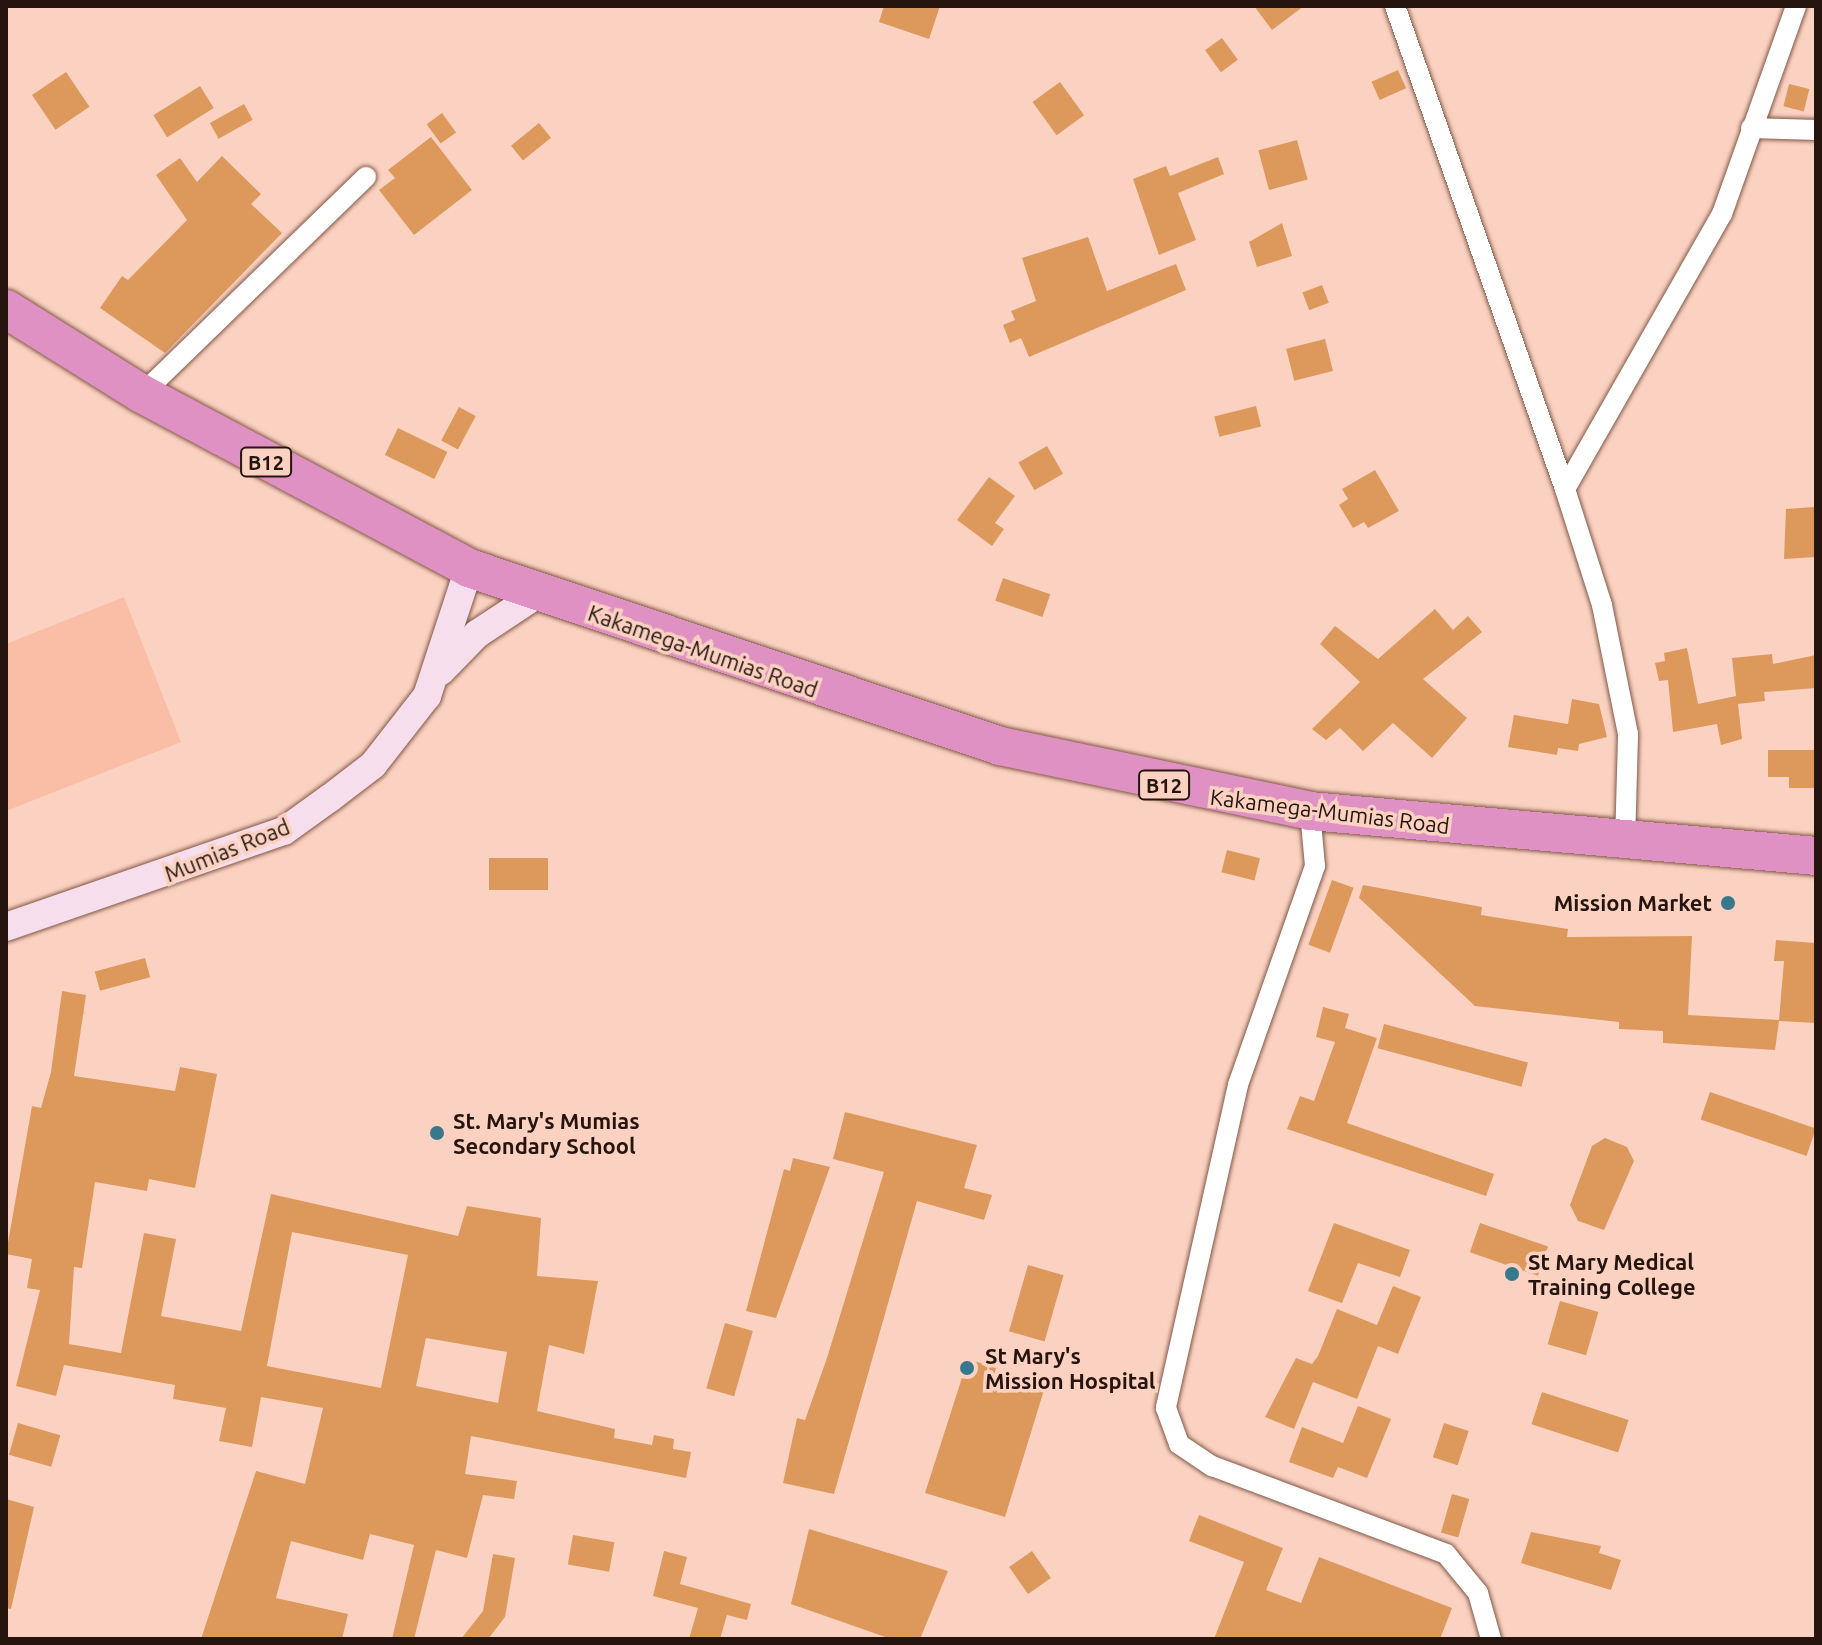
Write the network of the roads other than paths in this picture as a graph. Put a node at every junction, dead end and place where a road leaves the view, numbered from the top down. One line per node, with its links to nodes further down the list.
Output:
1 (1395, 6): 8 (street)
2 (1796, 6): 3 (street)
3 (1751, 128): 4 (street); 8 (street)
4 (1816, 130)
5 (366, 177): 7 (street)
6 (6, 309): 7 (highway, B12)
7 (142, 394): 9 (highway, B12)
8 (1565, 489): 13 (street)
9 (469, 568): 10 (highway, B12); 11 (street, Mumias Road)
10 (536, 595): 11 (street, Mumias Road); 12 (highway, Kakamega-Mumias Road / B12)
11 (438, 674): 15 (street, Mumias Road)
12 (1310, 811): 13 (highway, Kakamega-Mumias Road / B12); 16 (street)
13 (1625, 844): 14 (highway, Kakamega-Mumias Road / B12)
14 (1816, 856)
15 (6, 927)
16 (1491, 1639)

